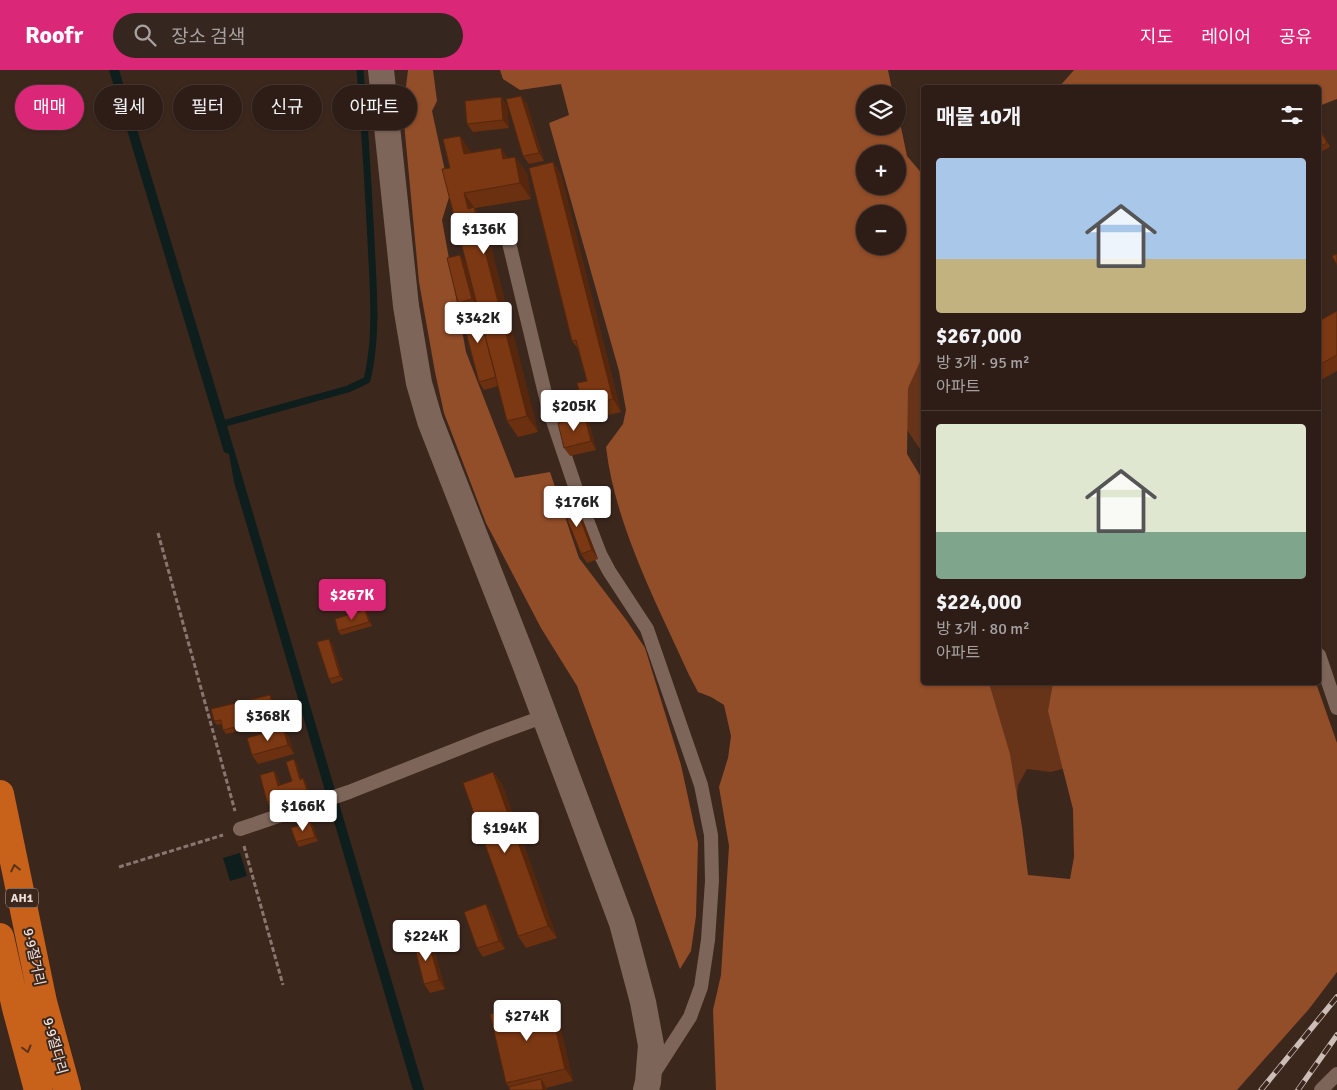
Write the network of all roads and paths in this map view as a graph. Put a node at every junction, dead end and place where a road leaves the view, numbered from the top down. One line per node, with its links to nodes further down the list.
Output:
1 (381, 70): 6 (street)
2 (505, 226): 15 (lane)
3 (158, 533): 8 (path)
4 (1321, 661): 5 (lane)
5 (1337, 708)
6 (545, 716): 8 (lane); 15 (street)
7 (0, 794): 12 (highway, 9·9절거리 / AH1, one-way to 7)
8 (240, 830): 9 (path); 11 (path)
9 (119, 867)
10 (0, 937): 13 (highway, 9·9절거리)
11 (283, 985)
12 (43, 1002): 17 (highway, 9·9절다리)
13 (16, 1008): 16 (highway, 9·9절다리, one-way to 16)
14 (1337, 1074): 18 (lane)
15 (647, 1086)
16 (38, 1090)
17 (67, 1090)
18 (1321, 1090)

